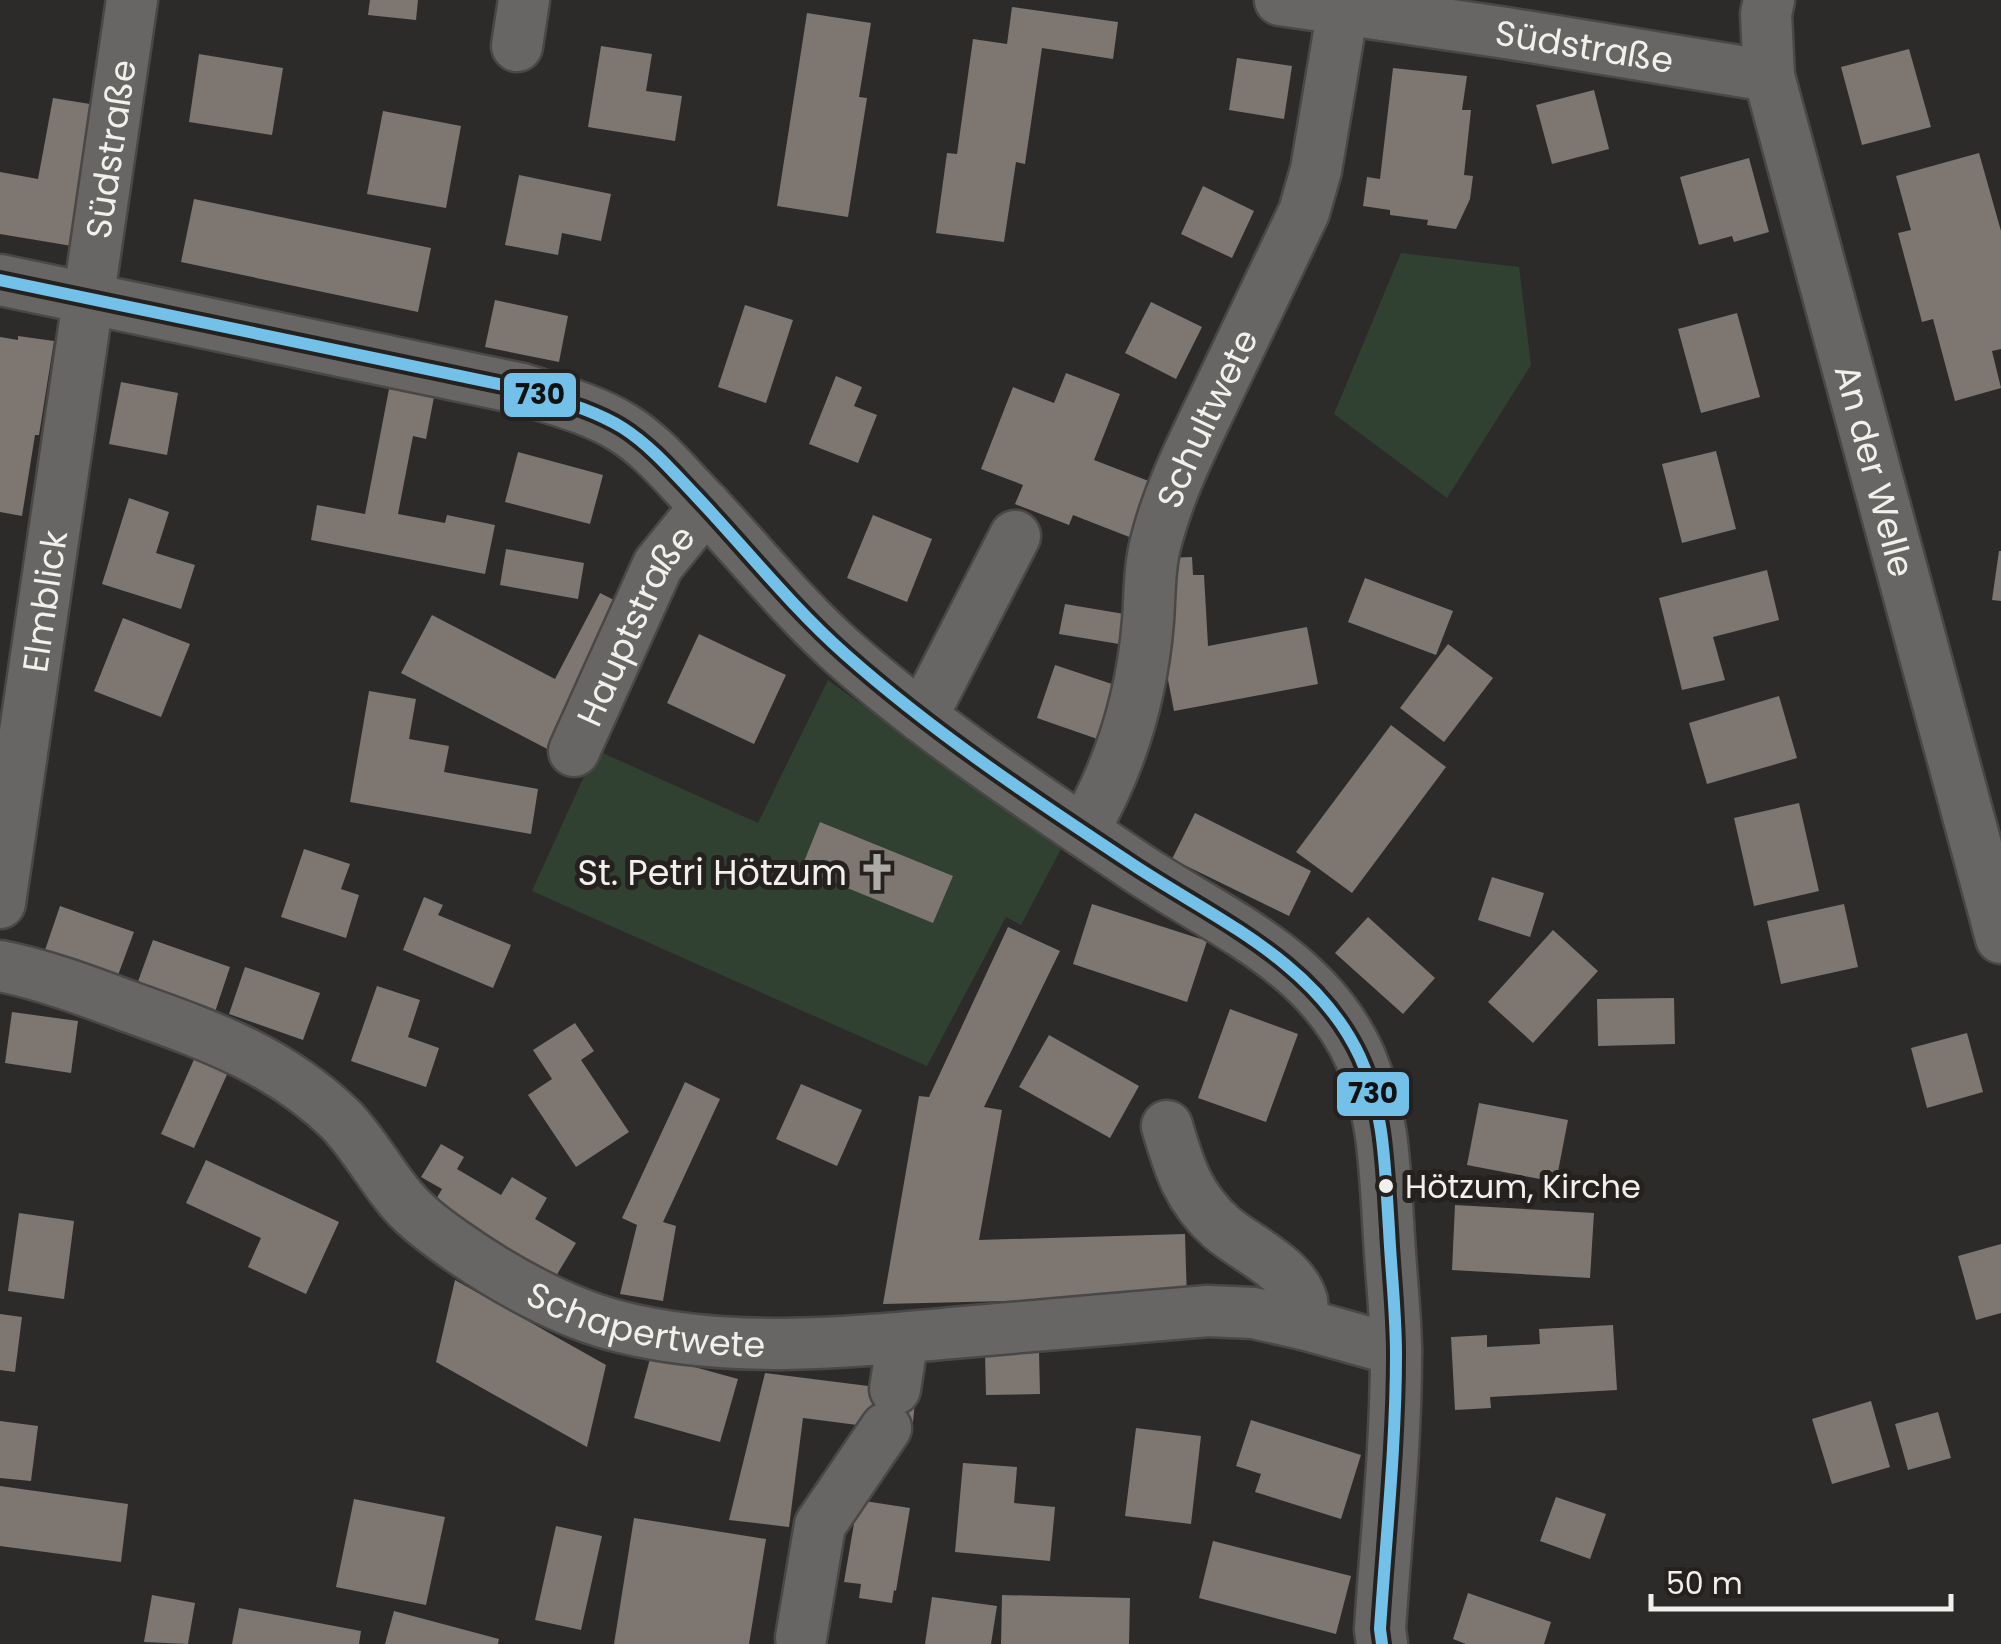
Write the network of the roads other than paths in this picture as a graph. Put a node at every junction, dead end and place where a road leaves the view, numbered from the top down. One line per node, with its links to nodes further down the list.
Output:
1 (132, 0): 8 (street, Südstraße)
2 (1280, 0): 4 (street, Südstraße)
3 (1769, 0): 6 (street, An der Welle)
4 (1344, 9): 5 (street, Südstraße); 13 (street, Schultwete)
5 (1509, 17): 6 (street, Südstraße)
6 (1769, 76): 15 (street, An der Welle)
7 (0, 280): 8 (street, Hauptstraße)
8 (89, 298): 9 (street, Hauptstraße); 14 (street, Elmblick)
9 (706, 506): 11 (street, Hauptstraße); 12 (street, Hauptstraße)
10 (1015, 536): 11 (street)
11 (922, 716): 13 (street, Hauptstraße)
12 (574, 752)
13 (1083, 830): 20 (street, Hauptstraße)
14 (0, 903)
15 (2001, 938)
16 (0, 966): 19 (street, Schapertwete)
17 (1167, 1126): 18 (street)
18 (1304, 1324): 19 (street, Schapertwete); 20 (street, Schapertwete)
19 (903, 1338): 21 (street)
20 (1396, 1350): 22 (street, Hauptstraße)
21 (801, 1638)
22 (1382, 1644)

